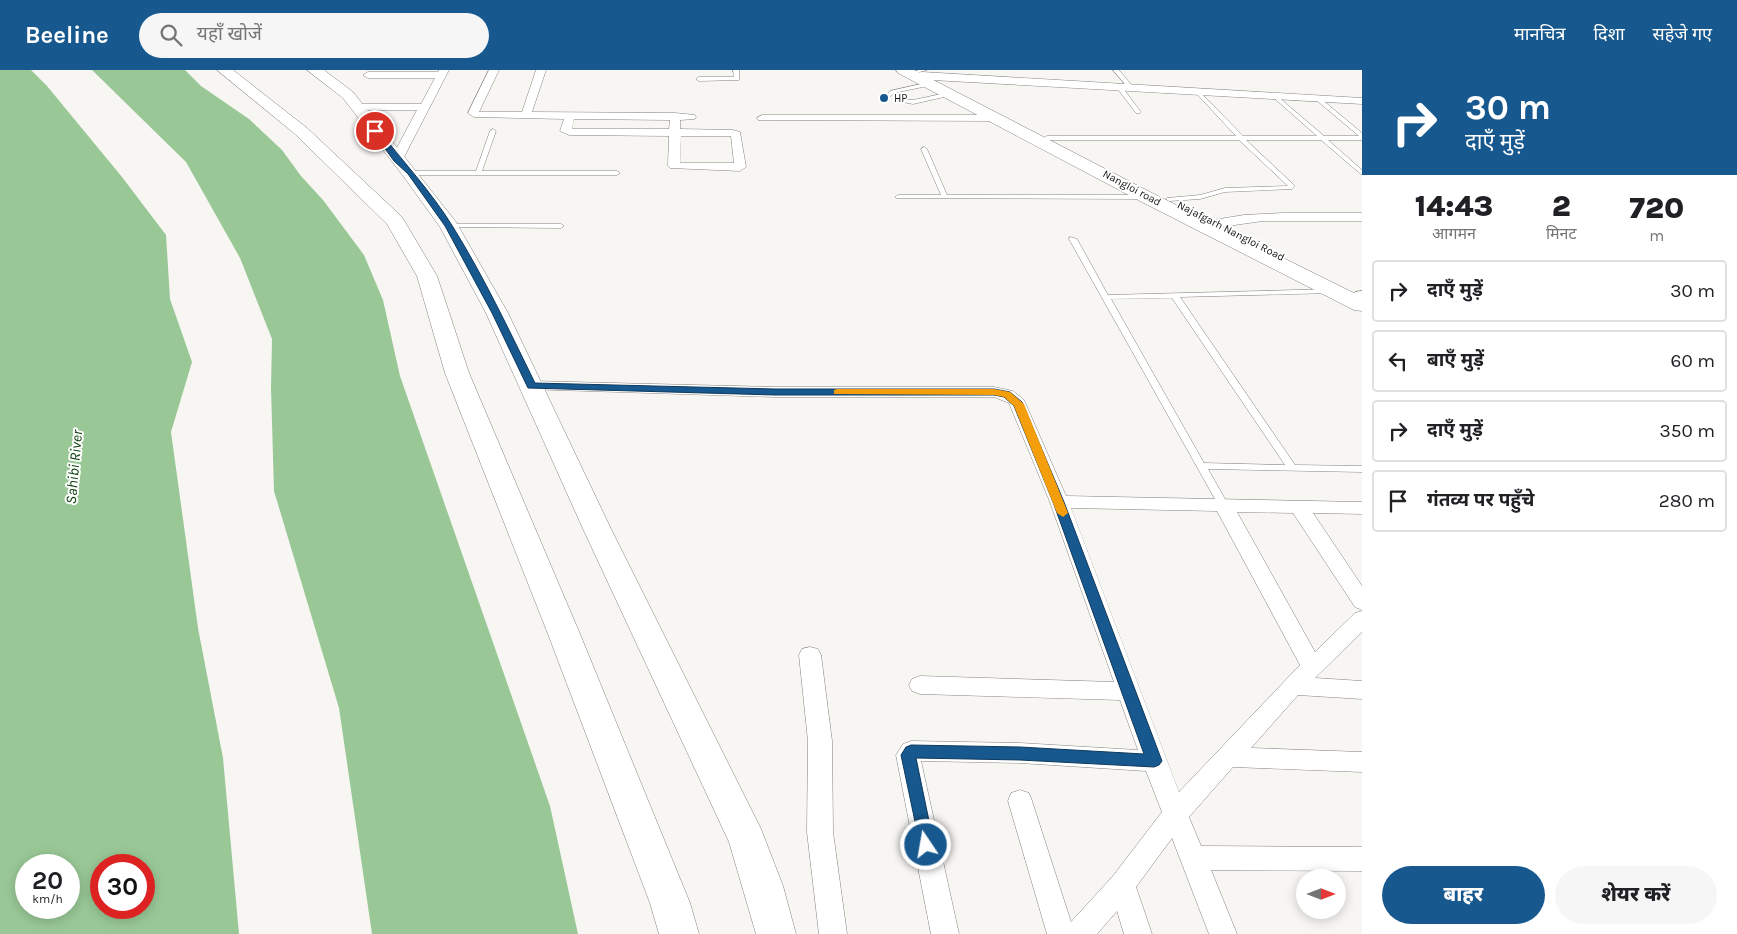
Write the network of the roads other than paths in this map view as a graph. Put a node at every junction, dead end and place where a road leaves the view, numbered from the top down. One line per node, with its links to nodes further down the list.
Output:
1 (224, 70): 77 (street)
2 (314, 70): 20 (street)
3 (494, 70): 23 (street)
4 (541, 70): 23 (street)
5 (736, 70): 10 (lane)
6 (1116, 70): 12 (lane)
7 (443, 73): 9 (street); 21 (street)
8 (918, 74): 11 (street); 14 (street, Nangloi road); 15 (lane); 33 (street, Najafgarh Nangloi Road)
9 (368, 75)
10 (699, 79)
11 (1120, 88): 12 (street); 22 (lane)
12 (1132, 89): 13 (street)
13 (1198, 92): 16 (street); 34 (lane)
14 (951, 94): 18 (lane); 28 (street, Nangloi road)
15 (890, 95)
16 (1276, 97): 17 (street); 31 (lane)
17 (1318, 99): 19 (street); 32 (lane)
18 (900, 101)
19 (1362, 101)
20 (357, 107): 21 (street); 36 (street)
21 (425, 107): 36 (street)
22 (1138, 112)
23 (526, 115): 24 (street)
24 (570, 115): 25 (street); 30 (street)
25 (675, 116): 26 (street); 30 (street)
26 (691, 117)
27 (762, 118): 28 (street)
28 (996, 118): 42 (street, Nangloi road)
29 (492, 131): 37 (lane)
30 (675, 133): 30 (street)
31 (1322, 137): 32 (lane); 34 (lane); 39 (lane)
32 (1362, 137)
33 (1047, 138): 34 (lane); 43 (street, Najafgarh Nangloi Road)
34 (1241, 138): 43 (lane)
35 (924, 149): 41 (lane)
36 (404, 166): 37 (lane); 46 (street)
37 (478, 173): 38 (lane)
38 (617, 173)
39 (1362, 173)
40 (898, 197): 41 (lane)
41 (945, 197): 42 (lane)
42 (1146, 197): 45 (street, Nangloi road)
43 (1169, 199): 45 (street, Najafgarh Nangloi Road)
44 (1362, 217): 45 (street)
45 (1211, 224): 49 (street, Nangloi road); 52 (street, Najafgarh Nangloi Road)
46 (448, 226): 47 (lane); 53 (street)
47 (561, 226)
48 (1073, 239): 51 (lane)
49 (1335, 291): 50 (lane); 52 (street, Nangloi road)
50 (1174, 295): 51 (lane); 55 (lane)
51 (1108, 297): 54 (lane)
52 (1361, 298)
53 (532, 386): 57 (street); 78 (street)
54 (1202, 466): 55 (lane); 58 (lane)
55 (1292, 468): 56 (lane)
56 (1362, 469)
57 (1058, 502): 58 (street); 67 (street)
58 (1224, 506): 59 (street); 64 (street)
59 (1299, 507): 60 (street); 61 (street)
60 (1362, 508)
61 (1362, 602)
62 (1362, 619): 64 (street)
63 (810, 655): 79 (street)
64 (1312, 667): 66 (street)
65 (920, 685): 67 (street)
66 (1293, 686): 68 (street); 69 (street)
67 (1129, 690): 70 (street)
68 (1362, 690)
69 (1227, 757): 71 (street); 73 (street)
70 (1154, 761): 73 (street); 80 (street)
71 (1362, 762)
72 (1020, 801): 81 (street)
73 (1175, 814): 74 (street); 76 (street)
74 (1193, 858): 75 (street); 84 (street)
75 (1362, 860)
76 (1122, 885): 82 (street); 83 (street)
77 (679, 934)
78 (776, 934)
79 (833, 934)
80 (945, 934)
81 (1061, 934)
82 (1079, 934)
83 (1138, 934)
84 (1223, 934)

